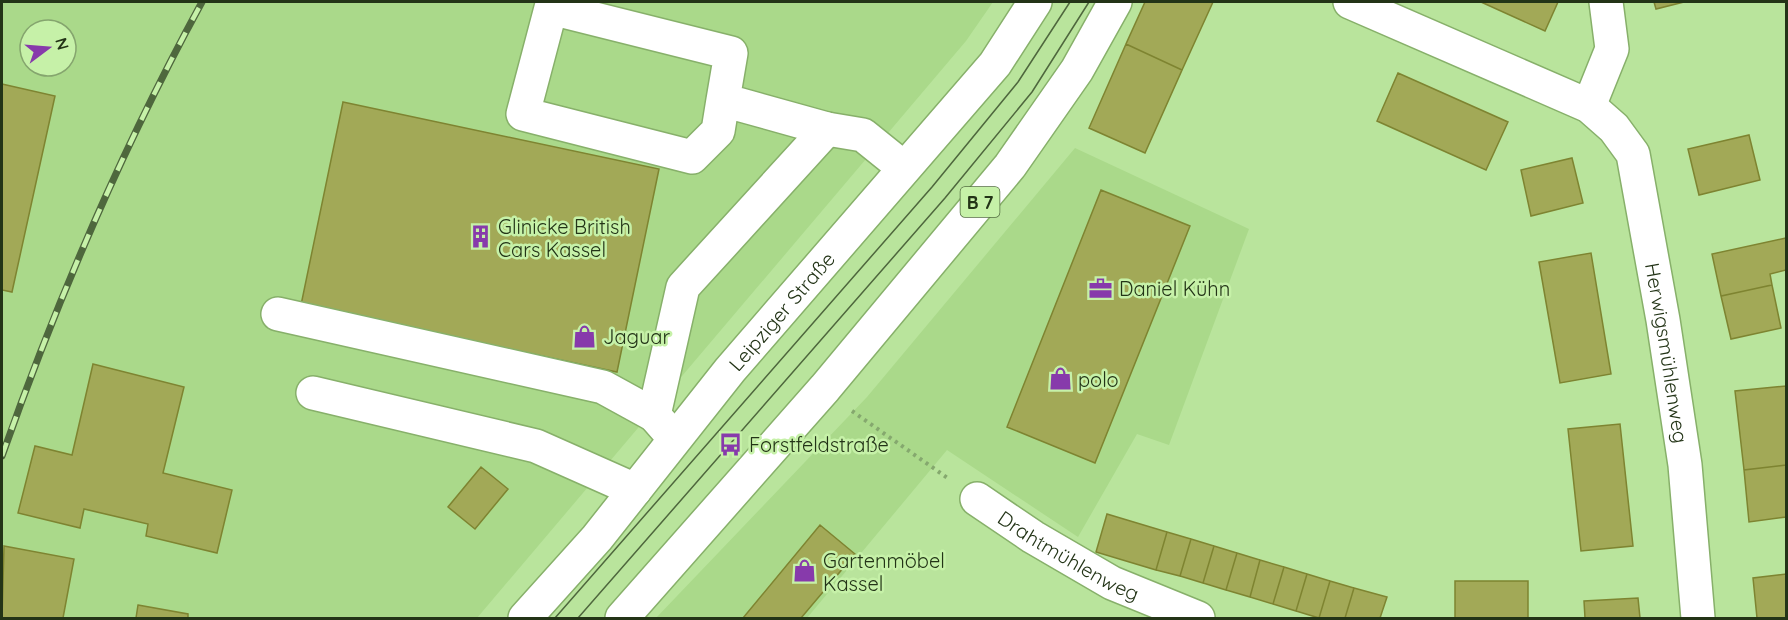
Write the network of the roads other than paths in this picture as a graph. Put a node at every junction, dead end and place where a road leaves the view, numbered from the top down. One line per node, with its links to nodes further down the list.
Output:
1 (1035, 2): 8 (main road, Leipziger Straße)
2 (1115, 2): 16 (main road, B 7)
3 (1350, 2): 6 (main road, Herwigsmühlenweg)
4 (1606, 2): 6 (main road)
5 (723, 100): 5 (main road); 7 (main road)
6 (1589, 106): 18 (main road, Herwigsmühlenweg)
7 (827, 129): 8 (main road); 11 (main road)
8 (904, 168): 12 (main road, Leipziger Straße)
9 (278, 314): 11 (main road)
10 (313, 393): 13 (main road)
11 (654, 415): 12 (main road)
12 (675, 439): 13 (main road, Leipziger Straße)
13 (635, 490): 15 (main road, Leipziger Straße)
14 (977, 499): 17 (main road, Drahtmühlenweg)
15 (525, 618)
16 (622, 618)
17 (1197, 618)
18 (1698, 618)

